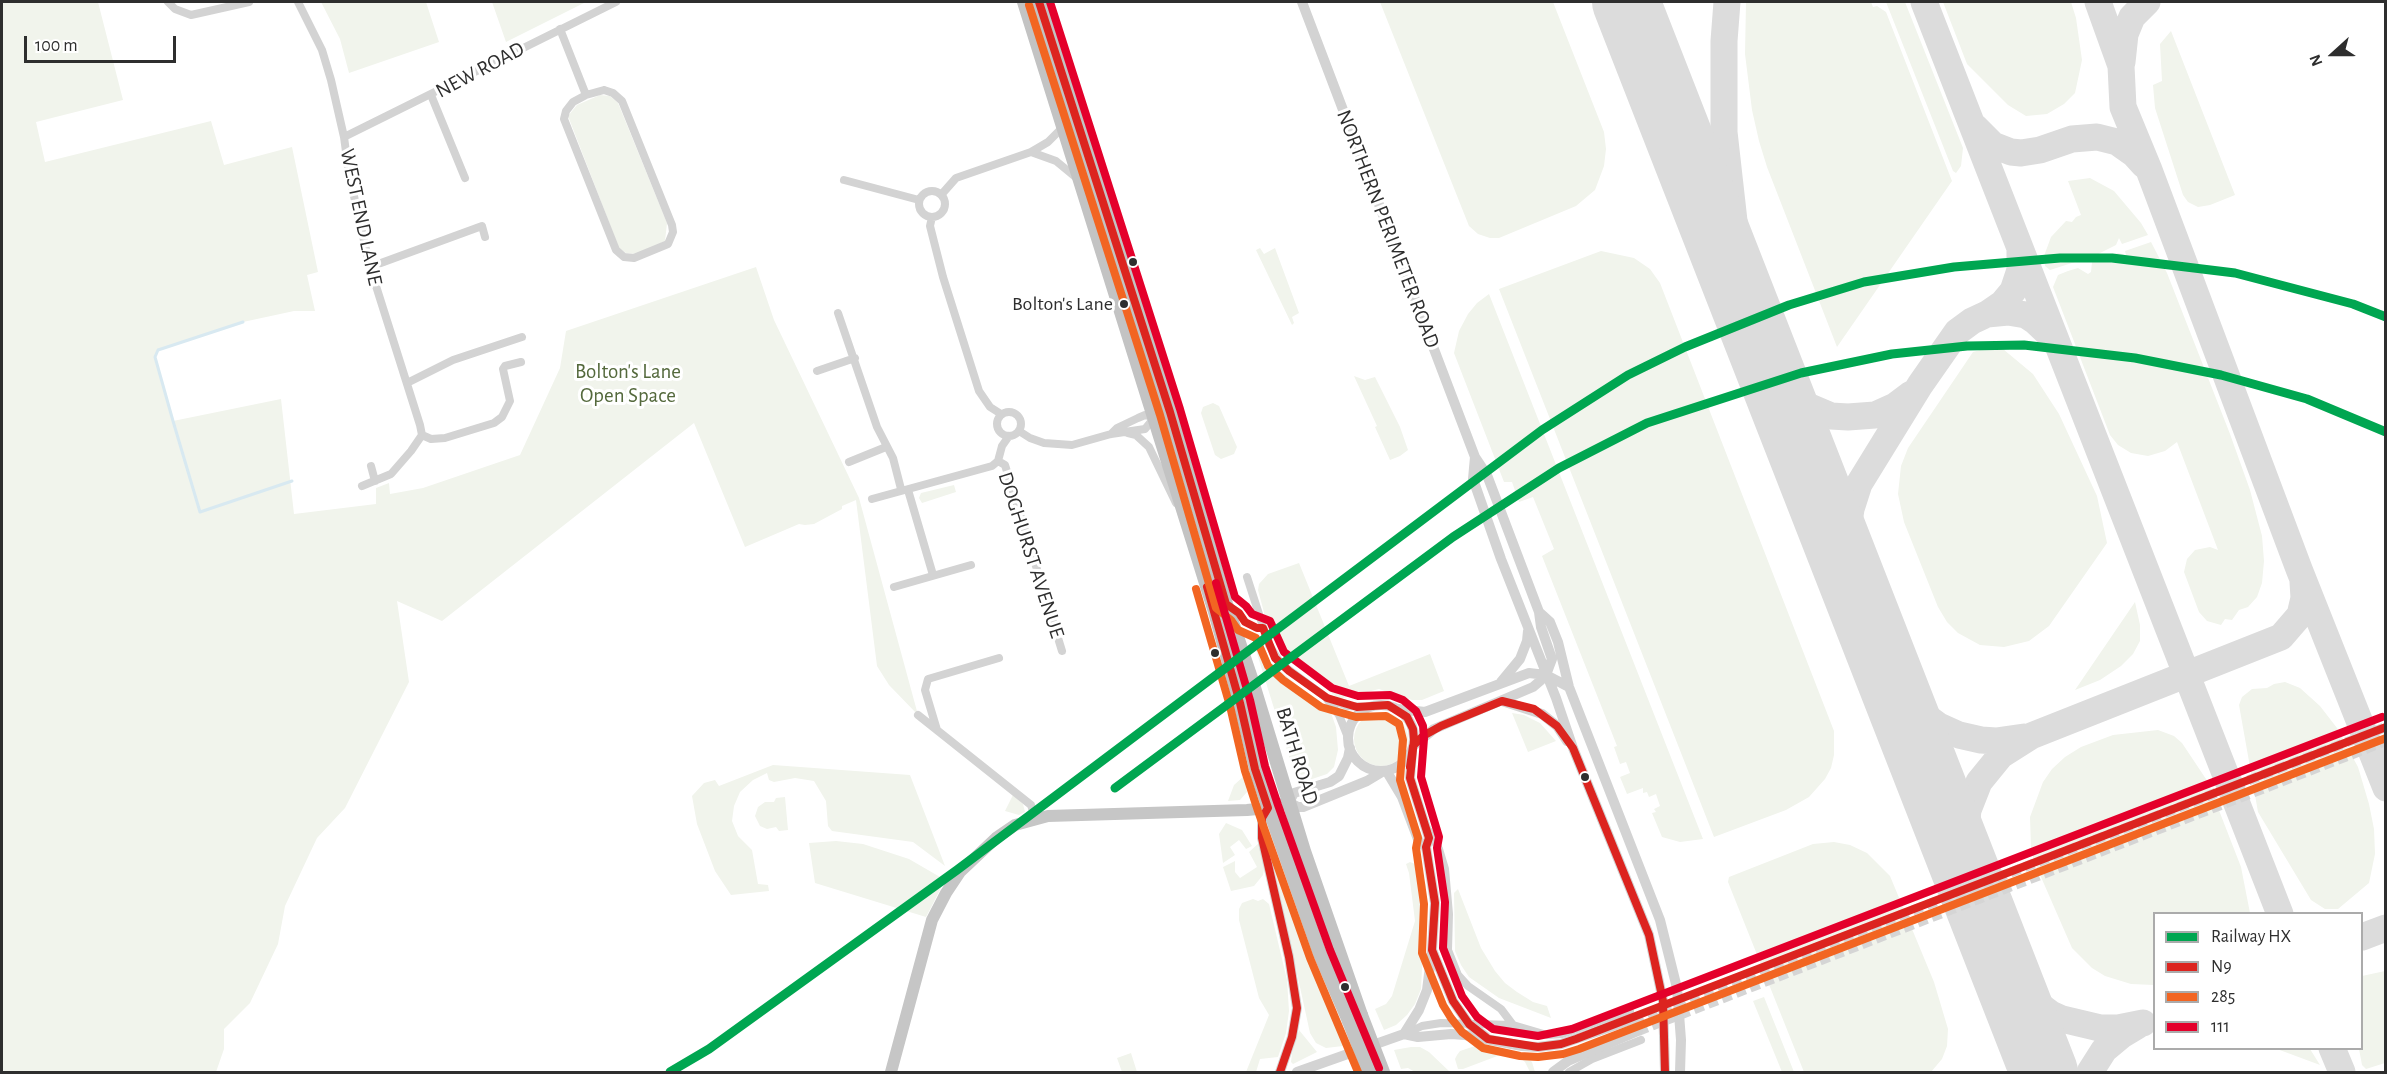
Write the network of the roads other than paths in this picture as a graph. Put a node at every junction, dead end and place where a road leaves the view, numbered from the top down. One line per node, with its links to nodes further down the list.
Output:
1 (168, 2): 2 (street)
2 (249, 2)
3 (298, 2): 12 (street, WEST END LANE)
4 (616, 2): 8 (street, NEW ROAD)
5 (1024, 2): 11 (highway, BATH ROAD)
6 (1039, 2): 28 (highway, BATH ROAD)
7 (1302, 2): 37 (street, NORTHERN PERIMETER ROAD)
8 (560, 29): 9 (street, NEW ROAD); 10 (street)
9 (431, 95): 12 (street, NEW ROAD); 14 (street)
10 (586, 95): 10 (street)
11 (1064, 126): 13 (street); 16 (highway, BATH ROAD)
12 (344, 137): 21 (street, WEST END LANE)
13 (1031, 152): 16 (street); 17 (street)
14 (465, 178)
15 (844, 180): 18 (street)
16 (1081, 181): 30 (highway, BATH ROAD)
17 (941, 195): 18 (street); 19 (street)
18 (919, 200): 19 (street)
19 (932, 217): 29 (street)
20 (485, 237): 21 (street)
21 (370, 267): 27 (street, WEST END LANE)
22 (838, 313): 24 (street)
23 (522, 337): 27 (street)
24 (855, 358): 26 (street); 36 (street)
25 (521, 362): 34 (street)
26 (817, 370)
27 (407, 383): 34 (street, WEST END LANE)
28 (1170, 412): 30 (street); 68 (highway, BATH ROAD)
29 (1001, 414): 31 (street); 35 (street)
30 (1154, 417): 32 (street); 33 (street); 45 (highway, BATH ROAD)
31 (1019, 431): 33 (street); 35 (street)
32 (1128, 433): 33 (street); 45 (street, BATH ROAD)
33 (1111, 434)
34 (422, 435): 41 (street)
35 (1009, 436): 38 (street)
36 (886, 447): 39 (street); 43 (street)
37 (1474, 458): 50 (street, NORTHERN PERIMETER ROAD); 51 (street, NORTHERN PERIMETER ROAD)
38 (998, 461): 43 (street); 52 (street, DOGHURST AVENUE)
39 (849, 462)
40 (371, 466): 41 (street)
41 (375, 481): 42 (street)
42 (362, 486)
43 (905, 490): 44 (street); 47 (street)
44 (872, 499)
45 (1185, 519): 69 (highway, BATH ROAD)
46 (970, 566): 47 (street)
47 (933, 575): 49 (street)
48 (1246, 577): 57 (street)
49 (894, 587)
50 (1539, 612): 54 (street); 56 (street, NORTHERN PERIMETER ROAD)
51 (1528, 628): 54 (street, NORTHERN PERIMETER ROAD); 55 (street)
52 (1062, 651)
53 (999, 658): 62 (street)
54 (1546, 675): 55 (street); 56 (street); 58 (street); 65 (street, NORTHERN PERIMETER ROAD)
55 (1501, 682): 60 (street)
56 (1569, 687): 89 (street, NORTHERN PERIMETER ROAD)
57 (1327, 698): 59 (street); 63 (street)
58 (1502, 700): 65 (street); 66 (street)
59 (1369, 707): 60 (street); 63 (street)
60 (1397, 709): 66 (street)
61 (918, 715): 62 (street)
62 (937, 730): 70 (street)
63 (1347, 735): 64 (street)
64 (1350, 748): 67 (street); 68 (street)
65 (1573, 748): 88 (street)
66 (1412, 749): 67 (street); 71 (street)
67 (1384, 772): 68 (street); 72 (street)
68 (1288, 802): 69 (main road); 75 (highway, BATH ROAD)
69 (1268, 808): 70 (main road); 75 (highway, BATH ROAD); 82 (street)
70 (1035, 818): 81 (main road)
71 (1425, 824): 72 (street); 77 (street)
72 (1426, 847): 73 (street)
73 (1432, 950): 76 (street); 78 (street)
74 (1632, 1015): 77 (street); 80 (street)
75 (1355, 1018): 84 (highway, BATH ROAD, bridge); 85 (highway, BATH ROAD, bridge)
76 (1469, 1024): 77 (street); 78 (street); 80 (street)
77 (1513, 1025)
78 (1404, 1034): 80 (street); 83 (street)
79 (1640, 1036): 86 (street); 87 (street)
80 (1488, 1039)
81 (891, 1072)
82 (1280, 1072)
83 (1297, 1072)
84 (1369, 1072)
85 (1383, 1072)
86 (1553, 1072)
87 (1569, 1072)
88 (1665, 1072)
89 (1680, 1072)

